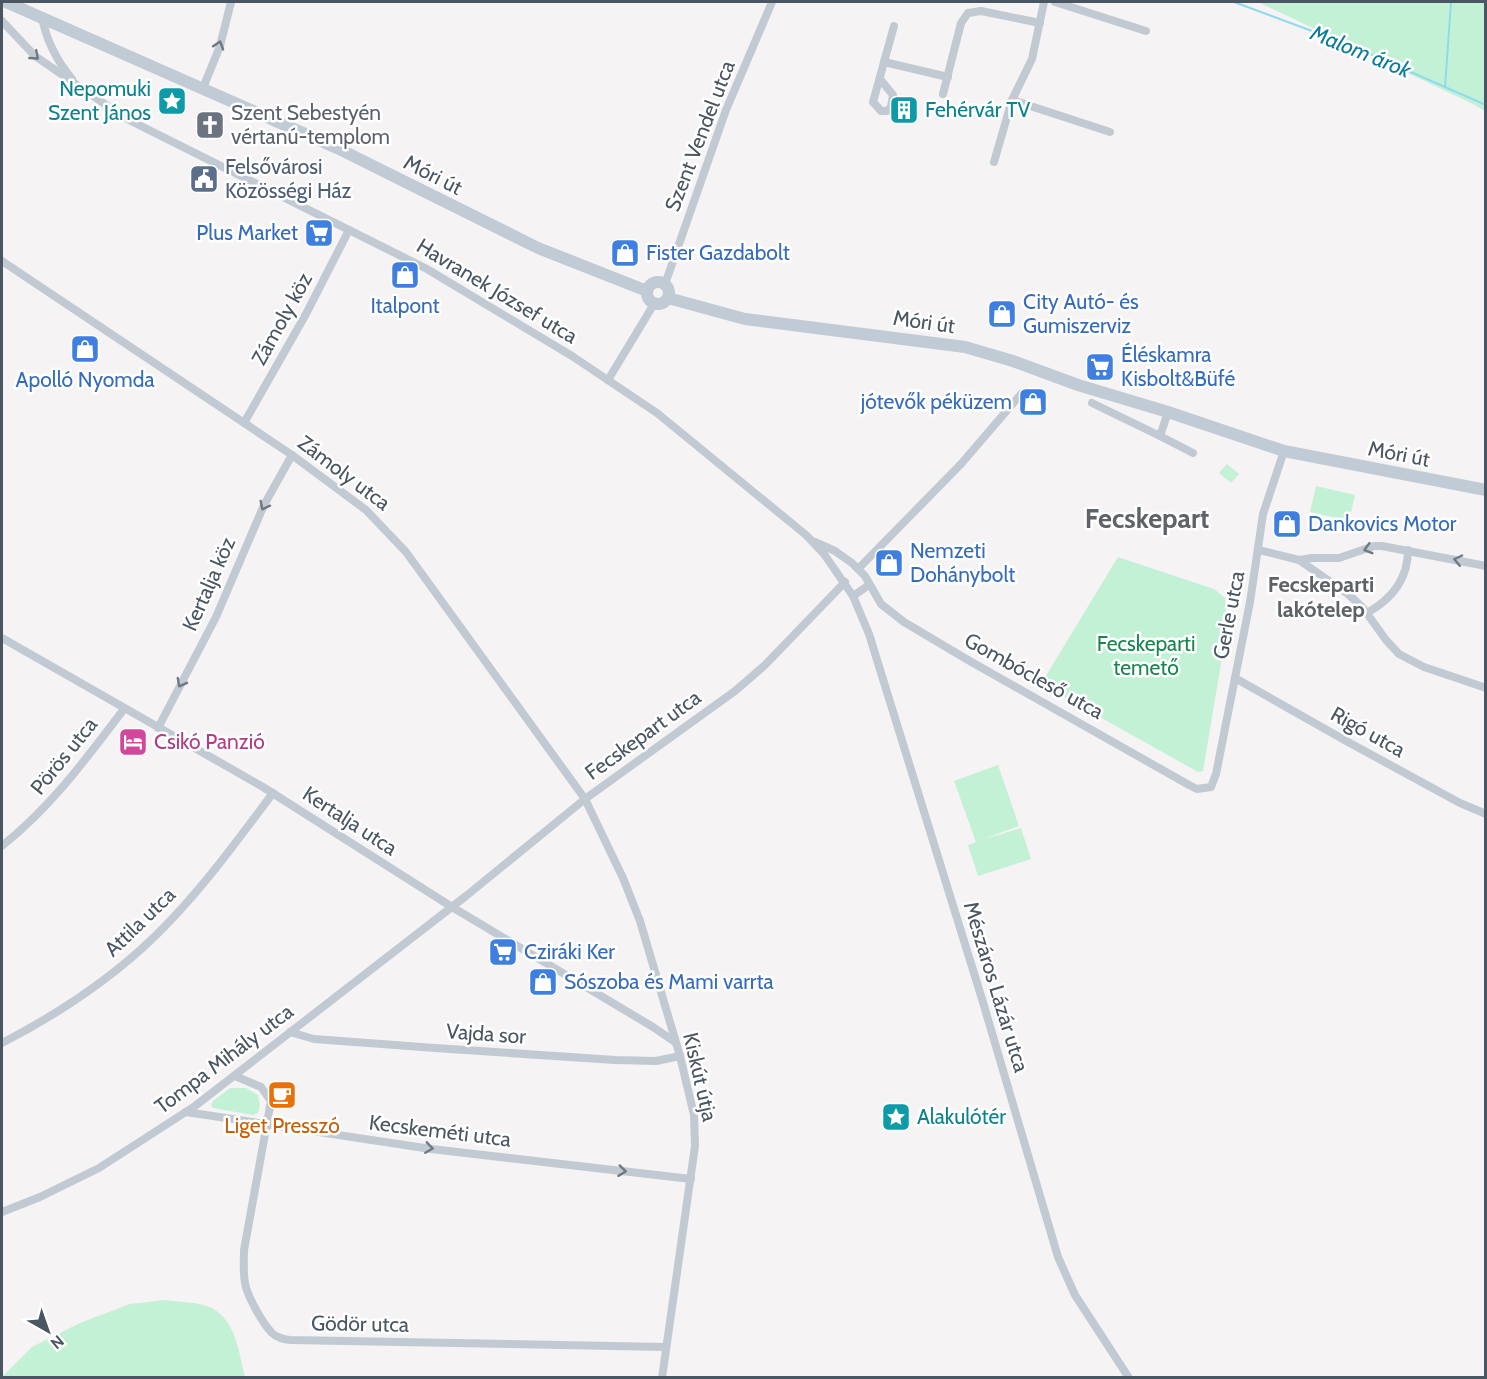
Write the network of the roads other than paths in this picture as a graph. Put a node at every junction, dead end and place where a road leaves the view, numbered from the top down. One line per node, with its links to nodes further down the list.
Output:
1 (6, 2): 6 (main road, Móri út)
2 (231, 2): 15 (street, one-way to 2)
3 (772, 2): 22 (street, Szent Vendel utca)
4 (1044, 2): 8 (street)
5 (1055, 2): 10 (street)
6 (42, 16): 14 (street); 15 (main road, Móri út)
7 (2, 21): 14 (street, one-way to 14)
8 (1040, 23): 12 (street); 17 (street)
9 (894, 26): 11 (street)
10 (1146, 32)
11 (885, 62): 12 (street); 13 (street)
12 (948, 76): 16 (street)
13 (880, 79)
14 (76, 84): 20 (street, Havranek József utca)
15 (204, 88): 23 (main road, Móri út)
16 (944, 94)
17 (1012, 100): 18 (street); 19 (street)
18 (1110, 132)
19 (994, 162)
20 (349, 230): 26 (street, Havranek József utca); 30 (street, Zámoly köz)
21 (2, 261): 30 (street, Zámoly utca)
22 (665, 284): 23 (main road); 24 (main road)
23 (646, 291): 25 (main road)
24 (668, 298): 25 (main road); 29 (main road, Móri út)
25 (654, 304): 26 (street)
26 (608, 380): 36 (street, Havranek József utca)
27 (1021, 394): 40 (street)
28 (1092, 404): 31 (street)
29 (1168, 412): 31 (street); 32 (main road, Móri út)
30 (244, 423): 34 (street, Zámoly utca)
31 (1160, 436): 33 (street)
32 (1284, 451): 35 (main road, Móri út); 37 (street, Gerle utca)
33 (1193, 453)
34 (292, 455): 51 (street, Kertalja köz, one-way to 51); 54 (street, Zámoly utca)
35 (1485, 490)
36 (811, 541): 40 (street); 42 (street, Havranek József utca)
37 (1259, 550): 39 (street); 48 (street, Gerle utca)
38 (1408, 550): 39 (street, one-way to 39); 41 (street, one-way to 38); 46 (street)
39 (1299, 561): 46 (street)
40 (855, 566): 42 (street); 44 (street, Gombócleső utca)
41 (1485, 566)
42 (839, 573): 43 (street, Havranek József utca)
43 (845, 582): 45 (street, Havranek József utca); 54 (street, Fecskepart utca)
44 (869, 585): 45 (street); 52 (street, Gombócleső utca)
45 (853, 596): 69 (street, Mészáros Lázár utca)
46 (1367, 613): 49 (street)
47 (2, 638): 50 (street, Kertalja utca)
48 (1235, 678): 52 (street, Gerle utca); 55 (street, Rigó utca)
49 (1485, 688)
50 (124, 709): 51 (street, Kertalja utca); 56 (street, Pörös utca)
51 (158, 728): 53 (street, Kertalja utca)
52 (1211, 787)
53 (273, 793): 57 (street, Kertalja utca); 60 (street, Attila utca)
54 (585, 799): 57 (street, Fecskepart utca); 59 (street, Kiskút útja)
55 (1485, 814)
56 (2, 846)
57 (452, 907): 58 (street, Tompa Mihály utca); 59 (street, Kertalja utca)
58 (290, 1032): 61 (street, Vajda sor); 62 (street, Tompa Mihály utca)
59 (675, 1042): 61 (street, Kiskút útja)
60 (2, 1043)
61 (680, 1056): 65 (street, Kiskút útja)
62 (234, 1076): 63 (street, Tompa Mihály utca); 64 (street)
63 (186, 1112): 64 (street, Kecskeméti utca); 66 (street, Tompa Mihály utca)
64 (267, 1125): 65 (street, Kecskeméti utca, one-way to 65); 67 (street, Gödör utca)
65 (691, 1179): 67 (street, Kiskút útja)
66 (2, 1212)
67 (666, 1347): 68 (street, Kiskút útja)
68 (662, 1377)
69 (1129, 1377)

